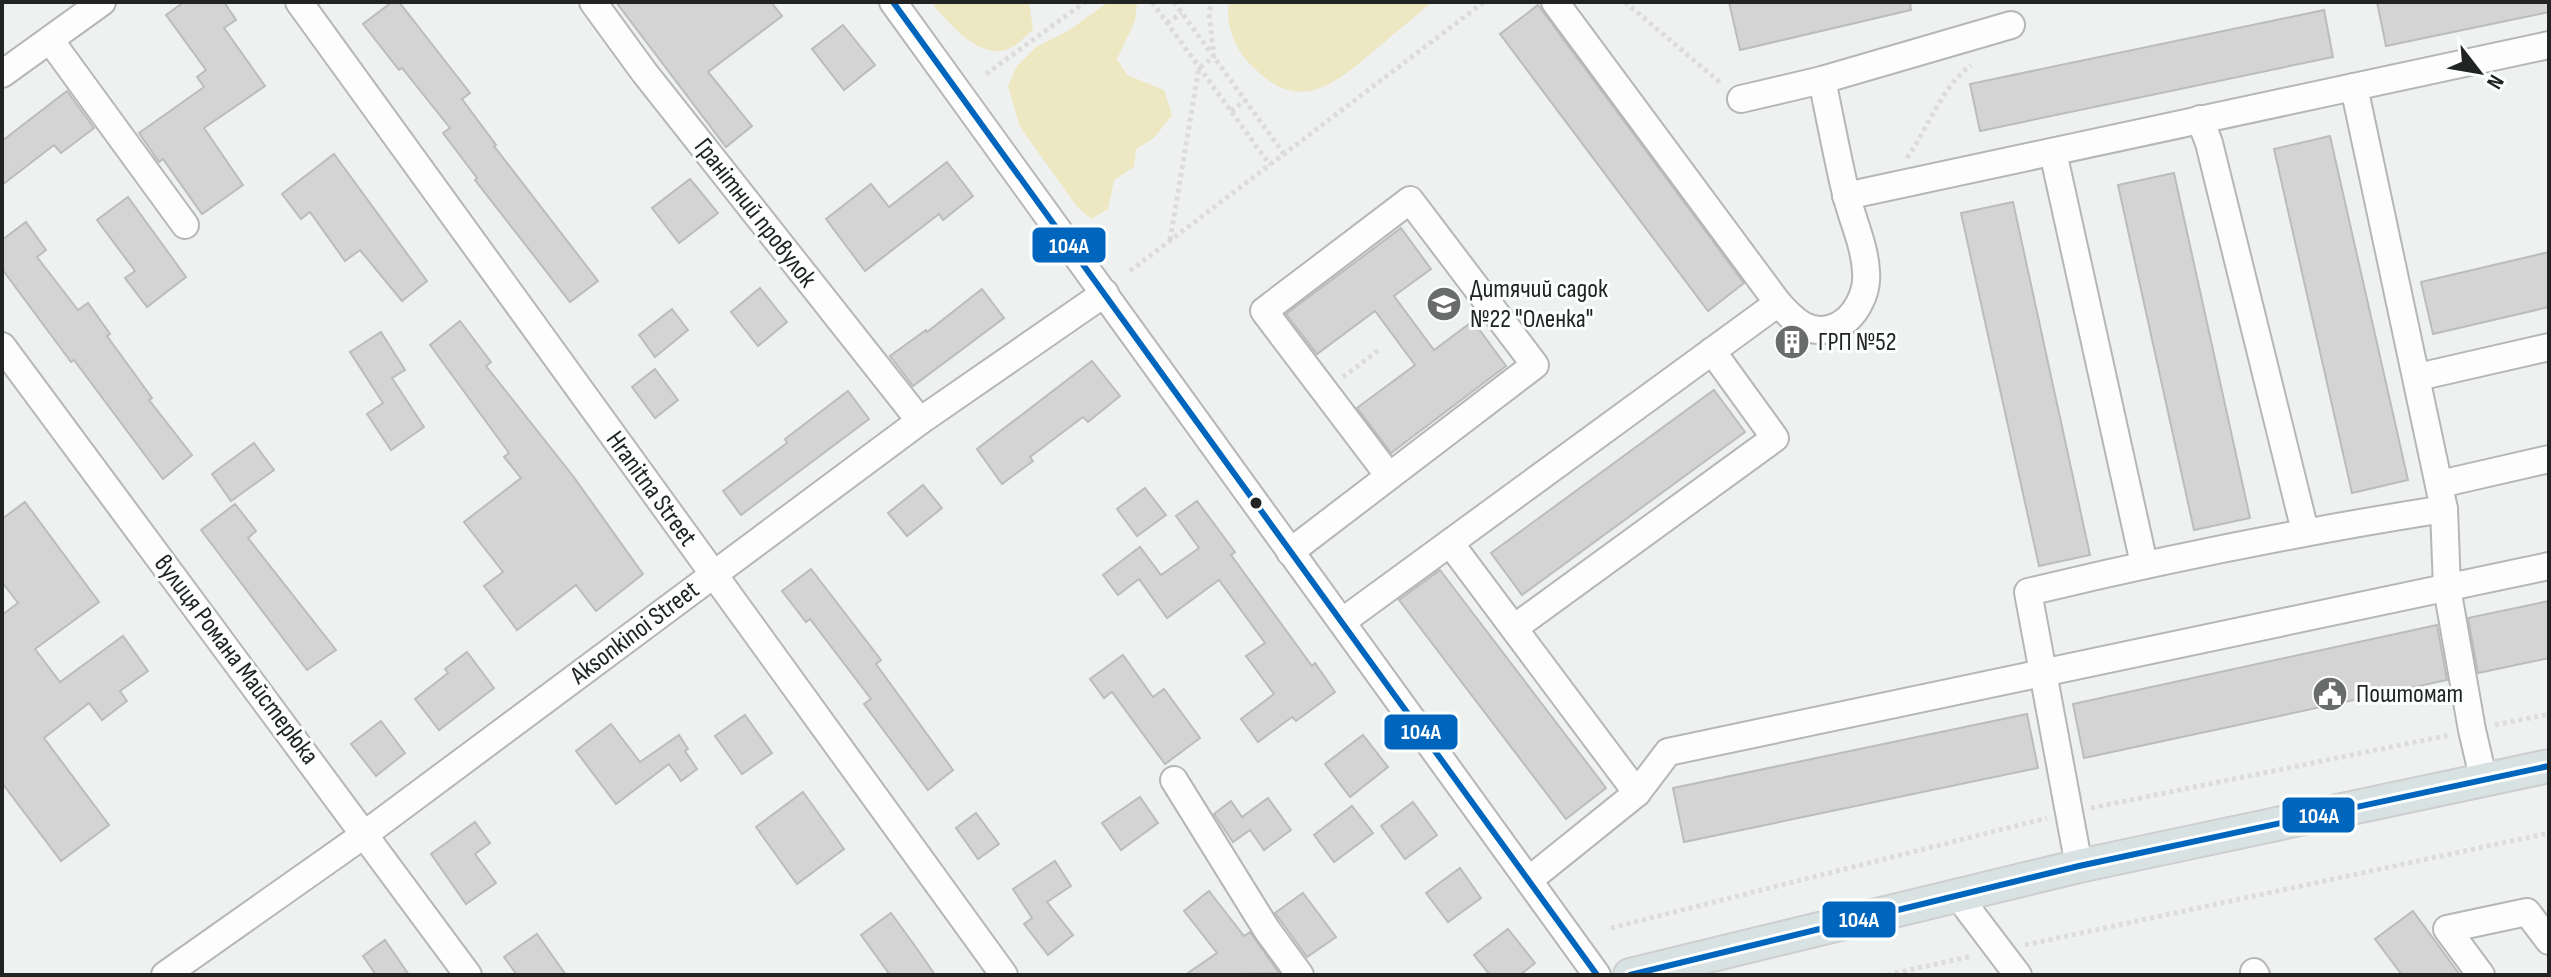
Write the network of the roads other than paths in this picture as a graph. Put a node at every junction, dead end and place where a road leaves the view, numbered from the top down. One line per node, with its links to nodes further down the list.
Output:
1 (102, 2): 7 (street)
2 (299, 2): 32 (street, Hranitna Street)
3 (593, 2): 23 (street, Гранітний провулок)
4 (893, 2): 17 (street)
5 (1555, 2): 18 (street)
6 (2011, 25): 10 (street)
7 (50, 40): 9 (street); 16 (street)
8 (2549, 45): 11 (street)
9 (2, 74)
10 (1822, 80): 12 (street); 15 (street)
11 (2354, 87): 13 (street); 22 (street)
12 (1741, 99)
13 (2200, 119): 14 (street); 27 (street)
14 (2053, 152): 15 (street); 30 (street)
15 (1846, 196): 18 (street)
16 (185, 225)
17 (1105, 293): 23 (street, Aksonkinoi Street); 29 (street)
18 (1778, 303): 21 (street)
19 (2, 346): 41 (street, вулиця Романа Майстерюка)
20 (2549, 347): 22 (street)
21 (1712, 351): 28 (street); 35 (street)
22 (2418, 377): 26 (street)
23 (920, 421): 32 (street, Aksonkinoi Street)
24 (2549, 459): 26 (street)
25 (1389, 476): 25 (street); 29 (street)
26 (2442, 496): 27 (street); 33 (street)
27 (2305, 531): 30 (street)
28 (1450, 543): 34 (street); 35 (street)
29 (1290, 552): 34 (street)
30 (2144, 564): 36 (street)
31 (2549, 566): 33 (street)
32 (714, 575): 41 (street, Aksonkinoi Street); 48 (street, Hranitna Street)
33 (2447, 588): 36 (street); 39 (street)
34 (1343, 621): 43 (street)
35 (1514, 628): 40 (street)
36 (2042, 673): 40 (street); 42 (street)
37 (2549, 766): 39 (main road)
38 (1174, 780): 49 (street)
39 (2484, 781): 42 (main road)
40 (1637, 793): 43 (street)
41 (365, 834): 46 (street, Aksonkinoi Street); 47 (street, вулиця Романа Майстерюка)
42 (2079, 866): 44 (main road)
43 (1529, 880): 50 (street)
44 (1958, 896): 51 (main road); 52 (street)
45 (2549, 941): 53 (street)
46 (165, 975)
47 (468, 975)
48 (1004, 975)
49 (1300, 975)
50 (1597, 975)
51 (1630, 975)
52 (2018, 975)
53 (2481, 975)

